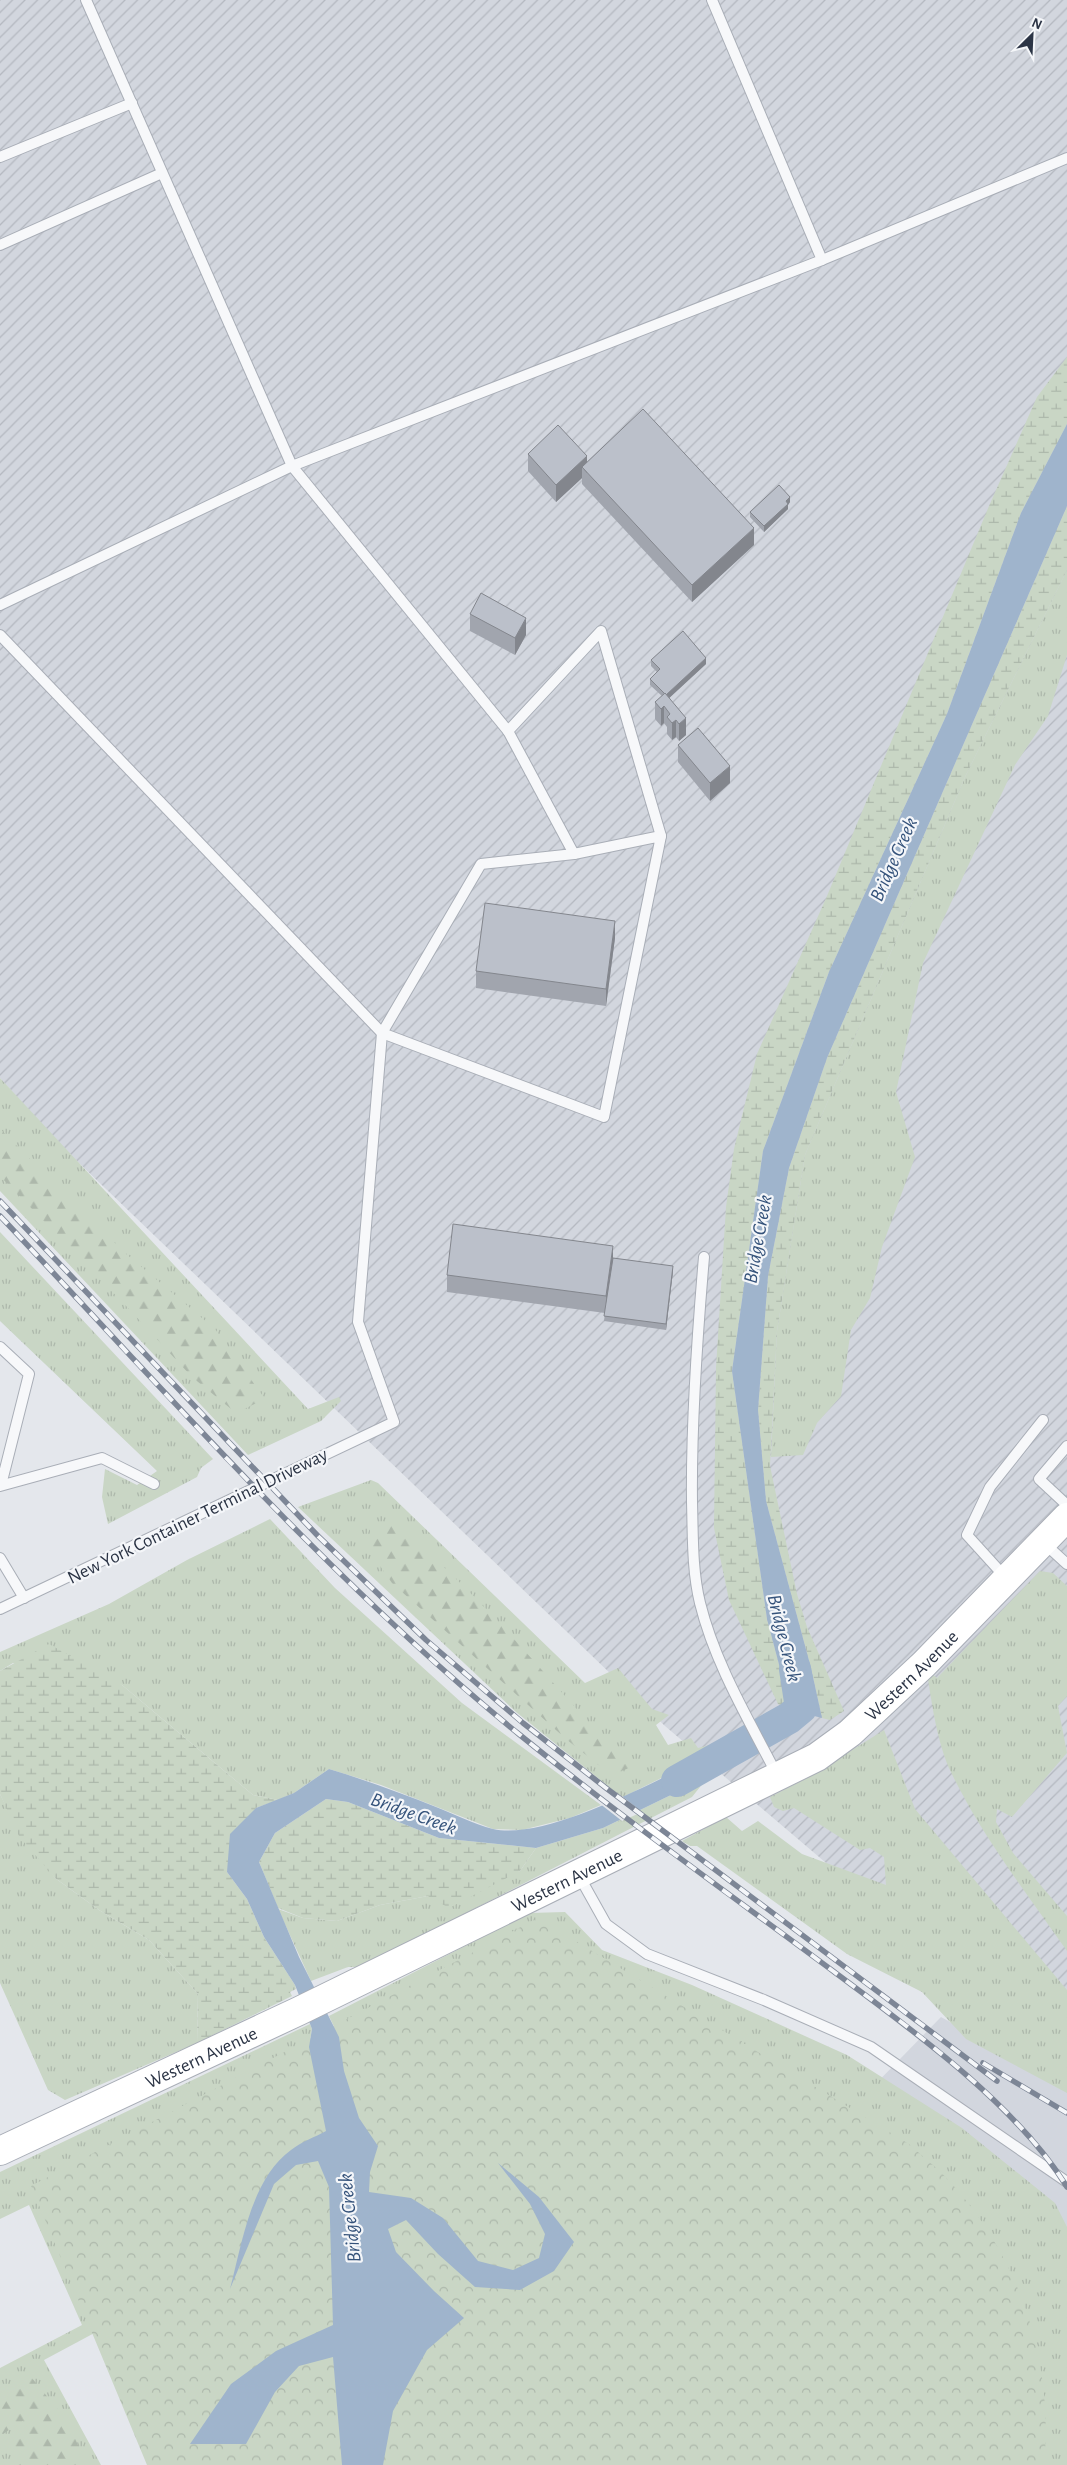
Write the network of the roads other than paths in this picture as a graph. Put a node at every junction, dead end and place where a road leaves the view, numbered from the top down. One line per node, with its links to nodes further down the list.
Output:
1 (86, 0): 3 (lane)
2 (712, 0): 8 (lane)
3 (132, 103): 4 (lane); 6 (lane)
4 (0, 157)
5 (1067, 158): 8 (lane)
6 (162, 173): 7 (lane); 9 (lane)
7 (0, 245)
8 (822, 260): 9 (lane)
9 (292, 466): 10 (lane); 12 (lane)
10 (0, 605)
11 (0, 636): 15 (lane)
12 (508, 731): 13 (lane); 14 (lane)
13 (661, 836): 14 (lane); 15 (lane)
14 (574, 854): 15 (lane)
15 (382, 1033): 28 (lane, New York Container Terminal Driveway)
16 (704, 1257): 30 (lane)
17 (0, 1347): 21 (lane)
18 (1043, 1420): 27 (lane)
19 (1067, 1446): 22 (lane)
20 (154, 1484): 21 (lane)
21 (0, 1486)
22 (1067, 1505)
23 (1067, 1517): 24 (street, Western Avenue)
24 (1043, 1543): 26 (lane); 27 (street, Western Avenue)
25 (0, 1558): 28 (lane)
26 (1067, 1564)
27 (1007, 1579): 30 (street, Western Avenue)
28 (24, 1598): 29 (lane, New York Container Terminal Driveway)
29 (0, 1609)
30 (778, 1776): 31 (street, Western Avenue)
31 (578, 1874): 32 (street, Western Avenue); 33 (lane)
32 (0, 2151)
33 (1067, 2182)

